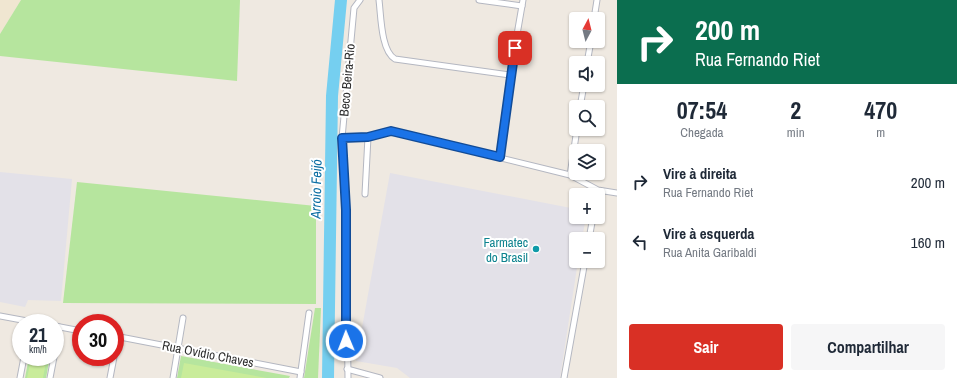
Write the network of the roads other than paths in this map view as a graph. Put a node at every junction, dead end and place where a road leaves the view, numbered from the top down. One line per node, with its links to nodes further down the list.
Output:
1 (360, 0): 10 (street, Beco Beira-Rio)
2 (378, 0): 8 (street)
3 (479, 0): 6 (street)
4 (523, 0): 6 (street)
5 (597, 0): 7 (street)
6 (522, 6): 8 (street)
7 (595, 12)
8 (510, 75): 11 (street)
9 (368, 137): 10 (street); 11 (street); 17 (street)
10 (342, 138): 28 (street, Beco Beira-Rio)
11 (500, 157): 12 (street)
12 (569, 175)
13 (578, 180): 14 (street)
14 (591, 188)
15 (605, 192): 16 (street)
16 (617, 193)
17 (365, 194)
18 (584, 268): 37 (street)
19 (309, 313): 29 (street)
20 (0, 316): 21 (street)
21 (12, 318)
22 (183, 318): 24 (street)
23 (124, 338): 24 (street, Rua Ovídio Chaves)
24 (178, 348): 29 (street, Rua Ovídio Chaves); 33 (street)
25 (22, 366): 30 (street)
26 (52, 366): 31 (street)
27 (112, 366): 32 (street)
28 (347, 369): 35 (street, Beco Beira-Rio); 36 (street)
29 (301, 372): 34 (street)
30 (20, 378)
31 (50, 378)
32 (110, 378)
33 (173, 378)
34 (300, 378)
35 (348, 378)
36 (380, 378)
37 (564, 378)

